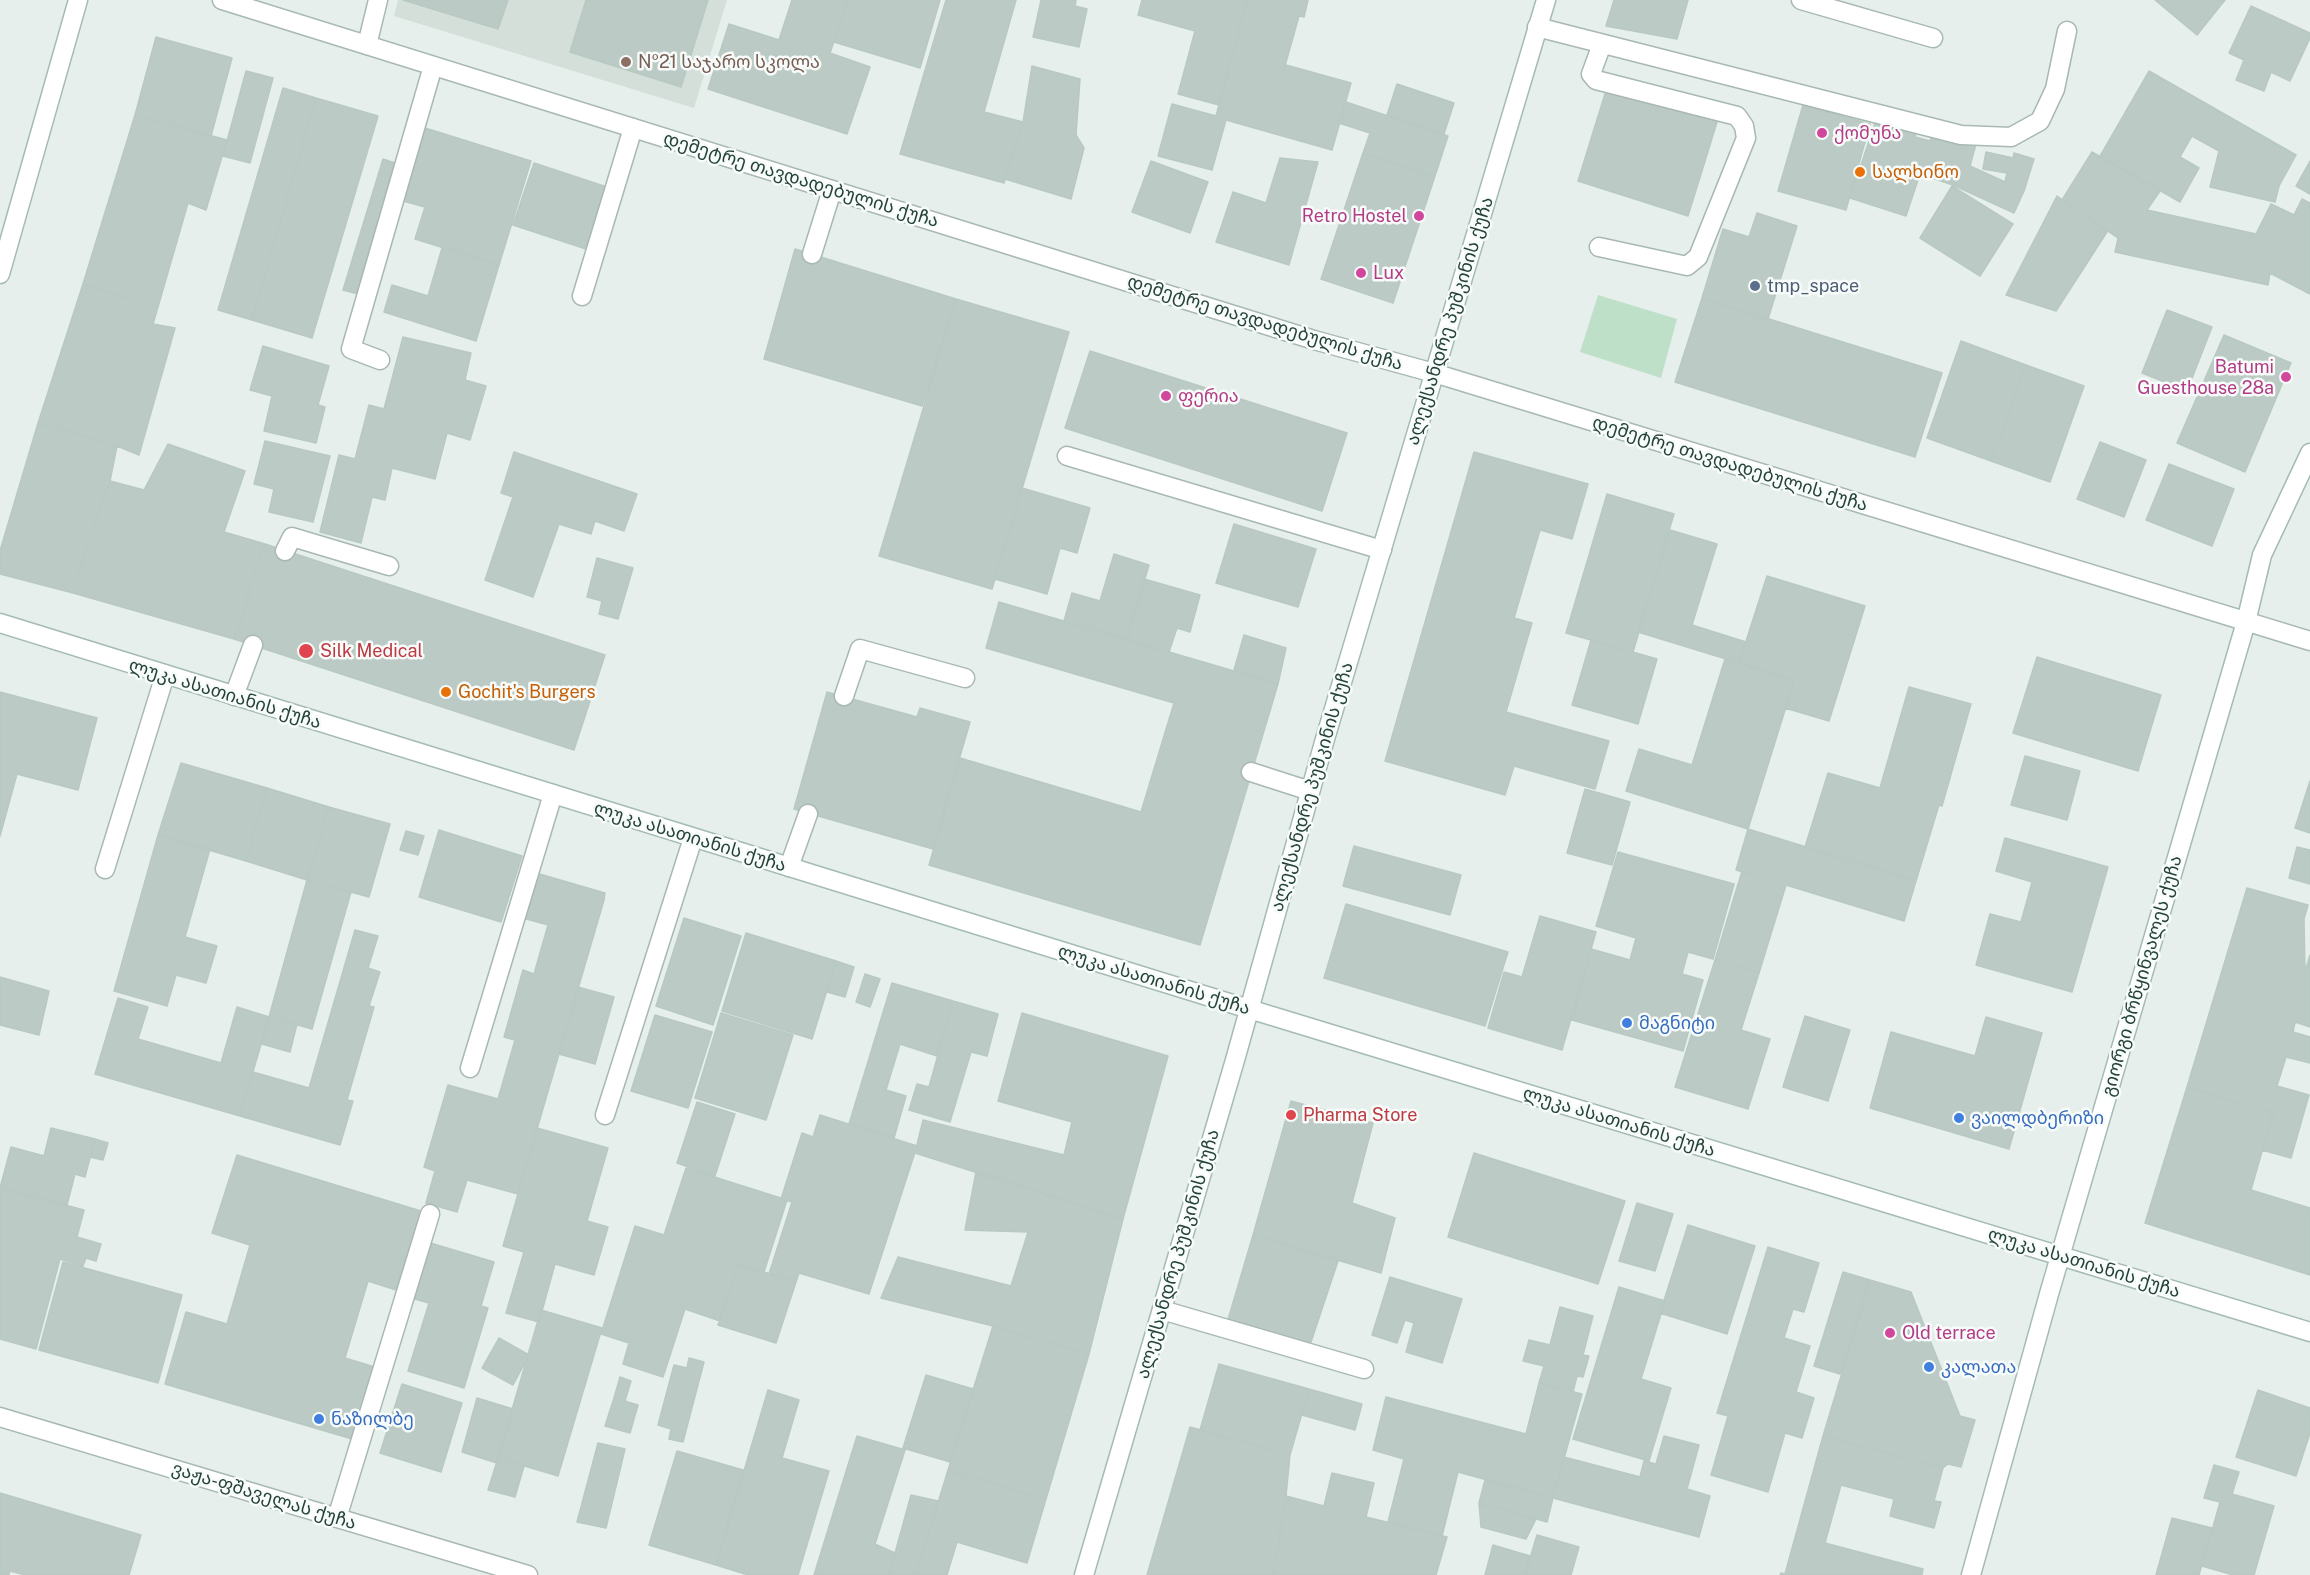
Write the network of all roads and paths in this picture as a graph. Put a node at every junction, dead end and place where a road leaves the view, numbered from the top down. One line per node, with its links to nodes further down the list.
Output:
1 (78, 0): 16 (street)
2 (222, 0): 10 (street, დემეტრე თავდადებულის ქუჩა)
3 (378, 0): 10 (street)
4 (1546, 0): 6 (street, ალექსანდრე პუშკინის ქუჩა)
5 (1801, 0): 8 (street)
6 (1537, 27): 9 (street); 19 (street, ალექსანდრე პუშკინის ქუჩა)
7 (2067, 31): 9 (street)
8 (1933, 39)
9 (1602, 44): 14 (street)
10 (367, 45): 11 (street, დემეტრე თავდადებულის ქუჩა)
11 (433, 66): 12 (street, დემეტრე თავდადებულის ქუჩა); 18 (street)
12 (633, 128): 13 (street, დემეტრე თავდადებულის ქუჩა); 17 (street)
13 (832, 190): 15 (street); 19 (street, დემეტრე თავდადებულის ქუჩა)
14 (1599, 247)
15 (812, 254)
16 (0, 274)
17 (582, 296)
18 (380, 360)
19 (1434, 373): 22 (street, ალექსანდრე პუშკინის ქუჩა); 25 (street, დემეტრე თავდადებულის ქუჩა)
20 (2310, 453): 25 (street, გიორგი ბრწყინვალეს ქუჩა)
21 (1067, 456): 22 (street)
22 (1382, 550): 34 (street, ალექსანდრე პუშკინის ქუჩა)
23 (285, 551): 24 (street)
24 (389, 566)
25 (2246, 622): 27 (street, დემეტრე თავდადებულის ქუჩა); 44 (street, გიორგი ბრწყინვალეს ქუჩა)
26 (0, 623): 29 (street, ლუკა ასათიანის ქუჩა)
27 (2310, 641)
28 (253, 645): 31 (street)
29 (165, 675): 31 (street, ლუკა ასათიანის ქუჩა); 39 (street)
30 (965, 678): 32 (street)
31 (234, 696): 35 (street, ლუკა ასათიანის ქუჩა)
32 (844, 696)
33 (1251, 772): 34 (street)
34 (1310, 791): 40 (street, ალექსანდრე პუშკინის ქუჩა)
35 (553, 794): 37 (street, ლუკა ასათიანის ქუჩა); 41 (street)
36 (808, 814): 38 (street)
37 (693, 838): 38 (street, ლუკა ასათიანის ქუჩა); 42 (street)
38 (789, 867): 40 (street, ლუკა ასათიანის ქუჩა)
39 (105, 869)
40 (1249, 1009): 44 (street, ლუკა ასათიანის ქუჩა); 45 (street, ალექსანდრე პუშკინის ქუჩა)
41 (470, 1068)
42 (605, 1115)
43 (430, 1214): 49 (street)
44 (2060, 1257): 46 (street, ლუკა ასათიანის ქუჩა); 52 (street, გიორგი ბრწყინვალეს ქუჩა)
45 (1161, 1310): 47 (street); 51 (street, ალექსანდრე პუშკინის ქუჩა)
46 (2310, 1332)
47 (1364, 1369)
48 (0, 1417): 49 (street, ვაჟა-ფშაველას ქუჩა)
49 (337, 1518): 50 (street, ვაჟა-ფშაველას ქუჩა)
50 (528, 1575)
51 (1084, 1575)
52 (1971, 1575)

